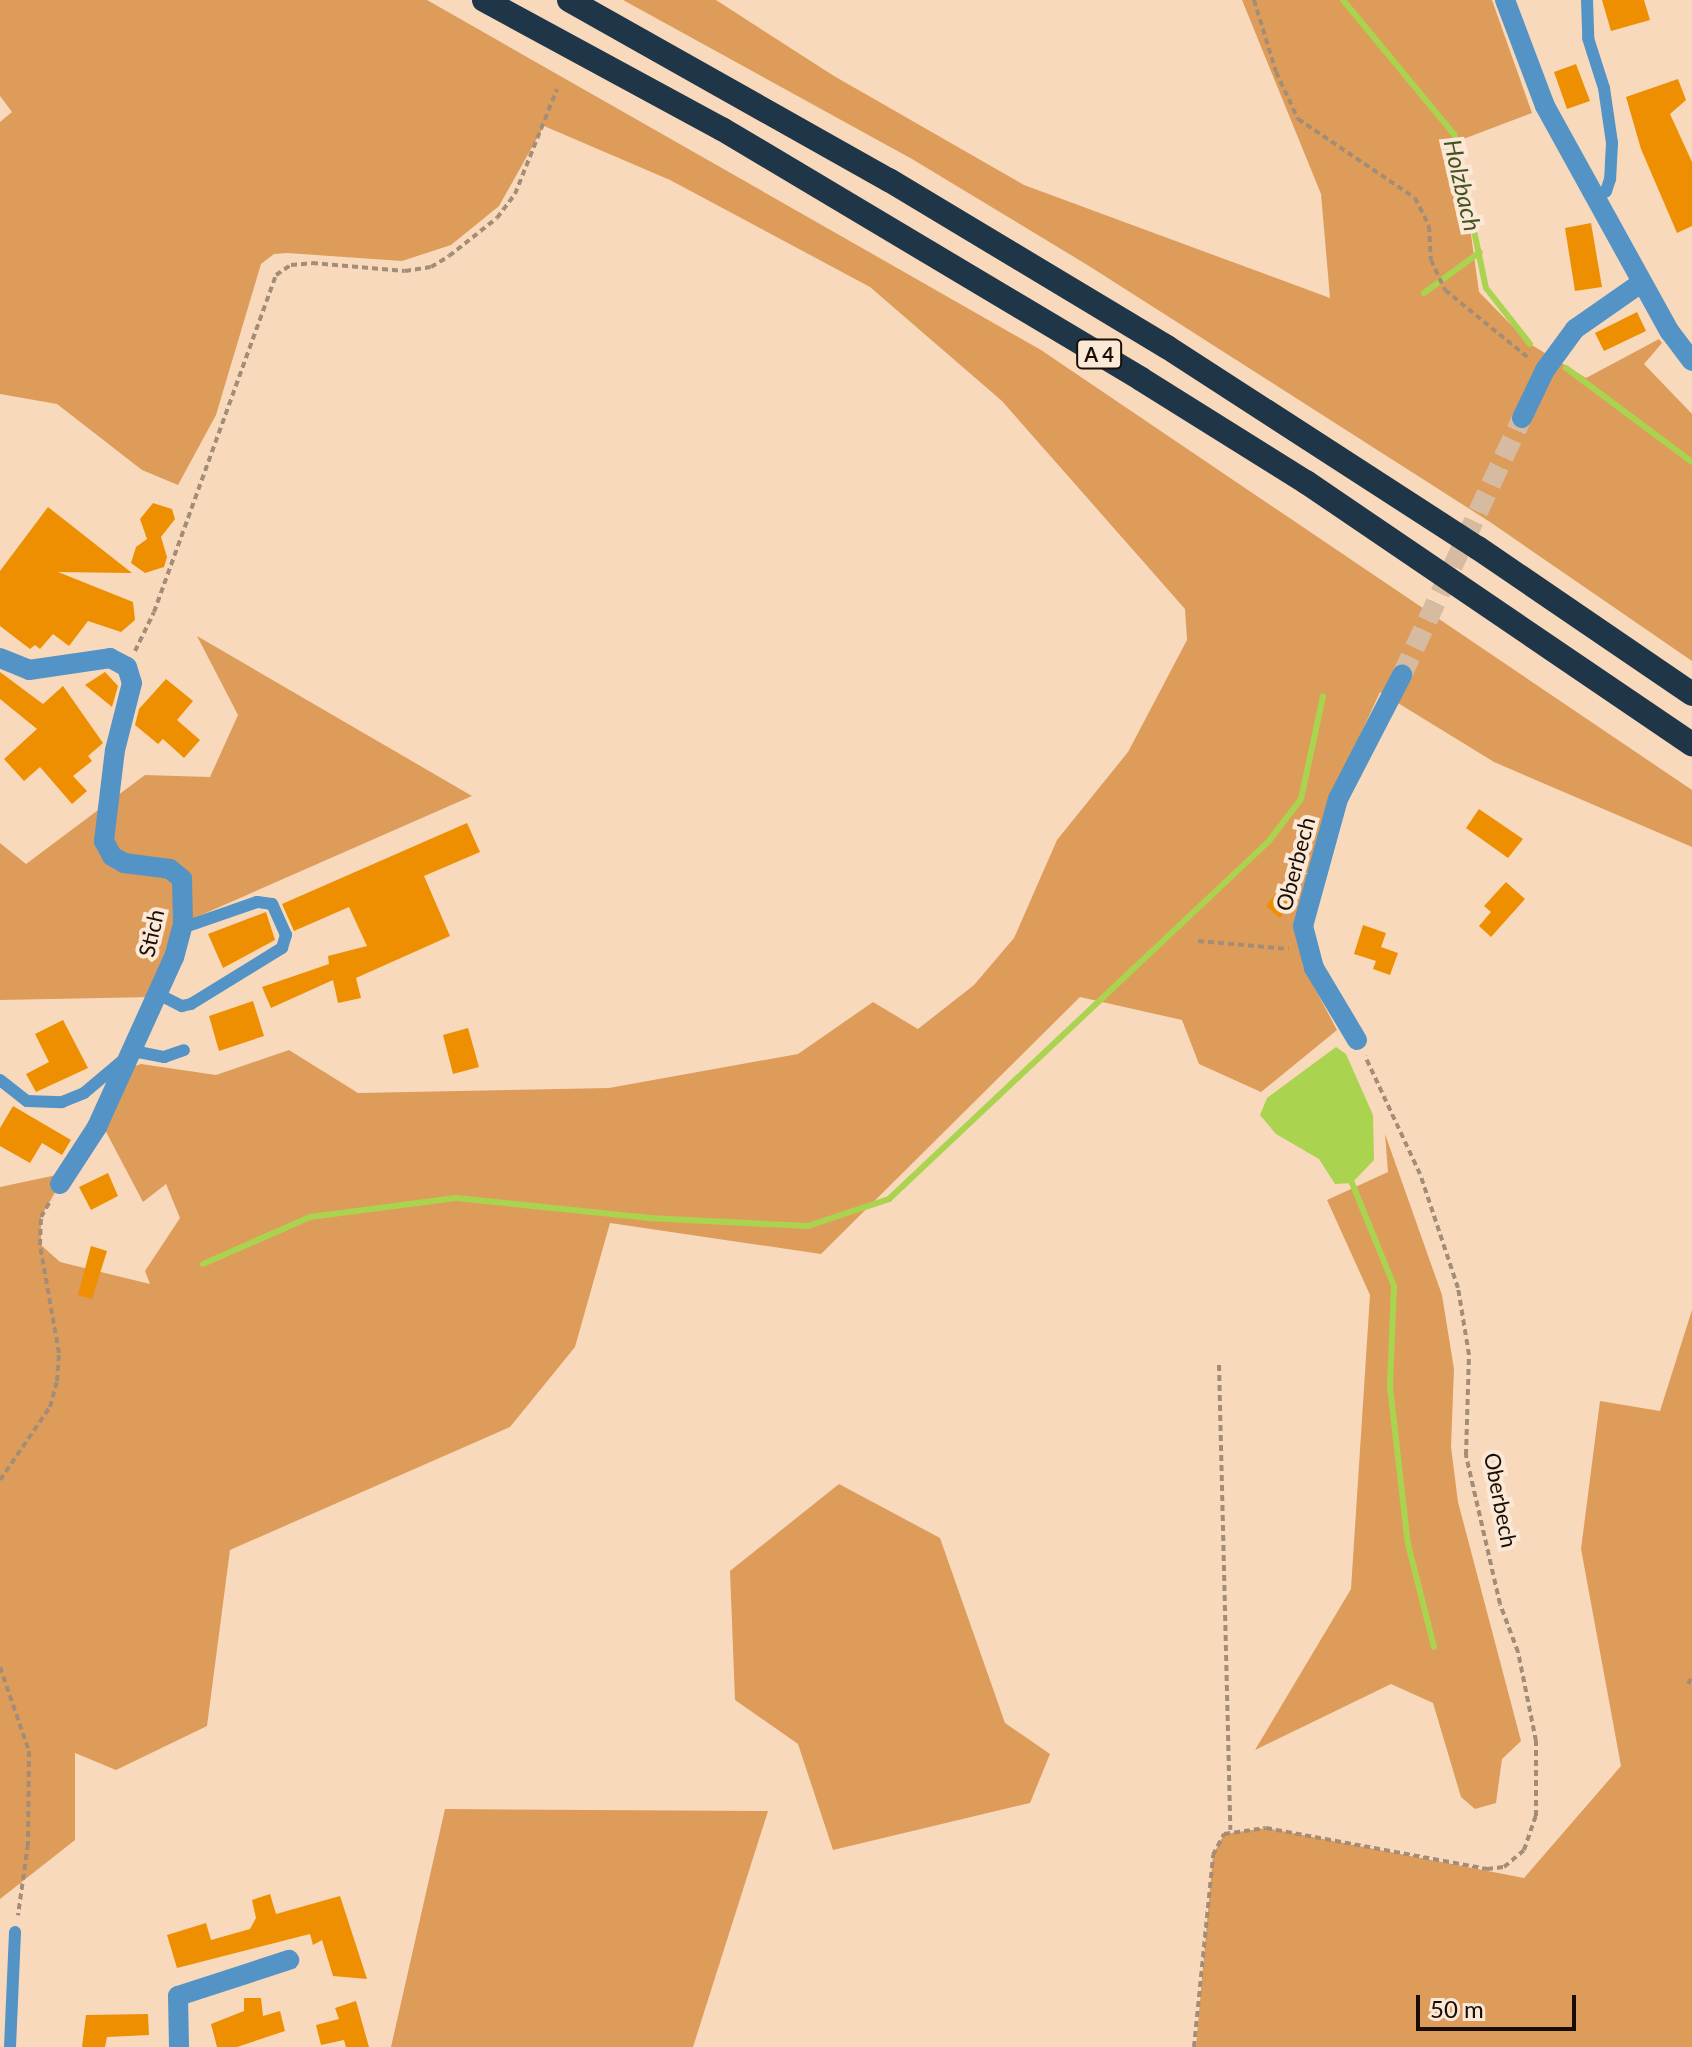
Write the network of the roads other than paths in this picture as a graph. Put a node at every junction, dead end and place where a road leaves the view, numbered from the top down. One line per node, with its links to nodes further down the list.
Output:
1 (484, 0): 12 (highway, A 4)
2 (569, 0): 11 (highway, A 4)
3 (1505, 0): 5 (street)
4 (1587, 0): 5 (lane)
5 (1596, 197): 6 (street)
6 (1641, 283): 7 (street); 8 (street)
7 (1692, 361)
8 (1522, 418)
9 (0, 658): 13 (street, Stich)
10 (1402, 675): 15 (street, Oberbech)
11 (1692, 694)
12 (1692, 744)
13 (182, 928): 14 (street, Stich); 14 (lane)
14 (156, 993): 17 (street, Stich)
15 (1357, 1040)
16 (184, 1050): 17 (lane)
17 (130, 1054): 18 (lane); 19 (street, Stich)
18 (0, 1080)
19 (60, 1184)
20 (15, 1932): 22 (lane)
21 (289, 1960): 23 (street)
22 (10, 2047)
23 (179, 2047)

